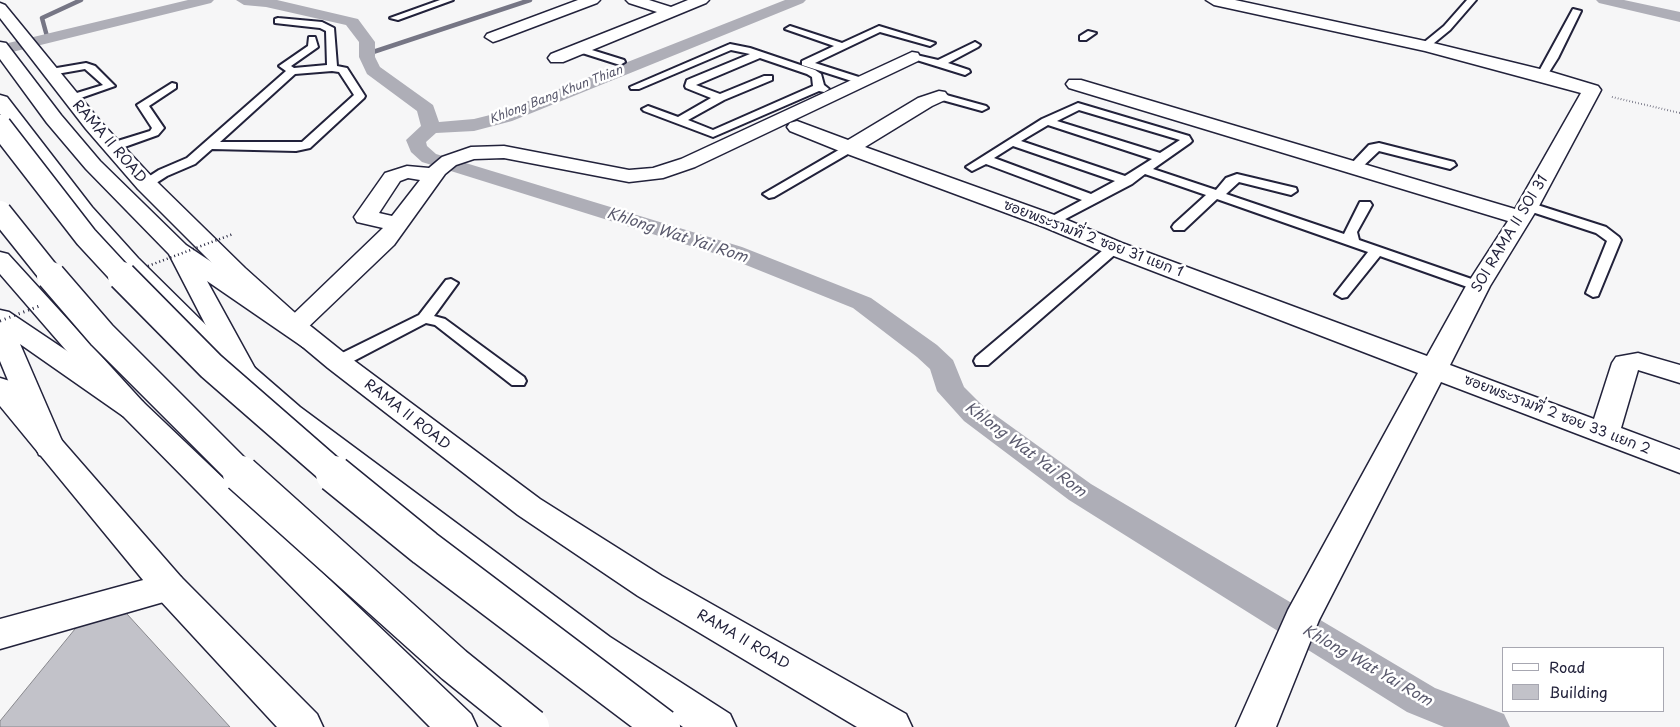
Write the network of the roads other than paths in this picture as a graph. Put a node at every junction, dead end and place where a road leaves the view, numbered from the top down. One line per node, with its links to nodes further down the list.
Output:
1 (449, 0): 10 (lane)
2 (592, 0): 13 (main road)
3 (634, 0): 9 (main road)
4 (701, 0): 9 (main road)
5 (1214, 0): 18 (main road)
6 (1472, 0): 18 (lane)
7 (0, 8): 26 (main road, RAMA II ROAD)
8 (1576, 11): 30 (lane)
9 (671, 12): 20 (main road)
10 (394, 18)
11 (278, 21): 27 (lane)
12 (790, 29): 17 (lane)
13 (493, 37)
14 (312, 39): 28 (lane)
15 (930, 43): 17 (lane)
16 (975, 45): 25 (lane)
17 (842, 46): 32 (lane)
18 (1425, 46): 30 (main road)
19 (0, 47): 74 (main road)
20 (579, 49): 23 (main road); 24 (lane)
21 (758, 55): 35 (lane); 36 (lane); 39 (lane)
22 (912, 57): 25 (lane); 32 (main road)
23 (557, 58)
24 (620, 62)
25 (940, 63): 29 (lane)
26 (45, 66): 38 (main road, RAMA II ROAD); 38 (lane)
27 (332, 68): 28 (lane); 50 (lane)
28 (292, 71): 50 (lane)
29 (965, 72)
30 (1542, 75): 68 (main road, SOI RAMA II SOI 31)
31 (768, 78): 39 (lane)
32 (861, 81): 48 (main road)
33 (1075, 84): 56 (main road)
34 (172, 86): 51 (lane)
35 (635, 86)
36 (822, 88): 47 (lane)
37 (939, 96): 41 (lane); 52 (main road)
38 (71, 98): 51 (main road, RAMA II ROAD)
39 (720, 98): 43 (lane)
40 (0, 101): 88 (main road)
41 (982, 108)
42 (648, 109): 43 (lane)
43 (678, 121): 47 (lane)
44 (1046, 121): 49 (lane); 53 (lane); 53 (lane)
45 (0, 126): 101 (main road, bridge)
46 (797, 127): 52 (main road, ซอยพระรามที่ 2 ซอย 31 แยก 1)
47 (713, 134): 48 (lane)
48 (732, 142): 59 (main road)
49 (1011, 142): 54 (lane); 60 (lane)
50 (209, 145): 61 (lane)
51 (112, 147): 61 (main road, RAMA II ROAD)
52 (850, 148): 63 (lane); 69 (main road, ซอยพระรามที่ 2 ซอย 31 แยก 1)
53 (1162, 158): 58 (lane)
54 (985, 160): 57 (lane); 65 (lane)
55 (1450, 165): 56 (lane)
56 (1355, 166): 68 (main road)
57 (972, 167)
58 (1144, 170): 60 (lane); 64 (lane)
59 (436, 172): 70 (main road); 70 (main road)
60 (1128, 181): 65 (lane)
61 (146, 184): 84 (main road, RAMA II ROAD)
62 (1291, 191): 64 (lane)
63 (769, 194)
64 (1218, 195): 71 (lane); 72 (lane)
65 (1092, 199): 69 (lane)
66 (1365, 205): 72 (lane)
67 (0, 212): 100 (main road, bridge)
68 (1523, 212): 78 (main road, SOI RAMA II SOI 31); 79 (lane)
69 (1052, 222): 73 (main road, ซอยพระรามที่ 2 ซอย 31 แยก 1)
70 (397, 224): 84 (main road)
71 (1179, 227)
72 (1353, 243): 75 (lane)
73 (1114, 248): 85 (lane); 87 (main road, ซอยพระรามที่ 2 ซอย 31 แยก 1)
74 (178, 250): 84 (main road); 88 (main road)
75 (1377, 251): 78 (lane); 80 (lane)
76 (0, 260): 92 (main road)
77 (451, 283): 82 (lane)
78 (1478, 286): 87 (main road, SOI RAMA II SOI 31)
79 (1594, 293)
80 (1342, 294)
81 (0, 318): 92 (main road)
82 (424, 318): 86 (lane); 90 (lane)
83 (0, 328): 94 (main road)
84 (303, 334): 86 (main road, RAMA II ROAD)
85 (982, 361)
86 (338, 362): 103 (main road, RAMA II ROAD)
87 (1433, 368): 93 (main road, ซอยพระรามที่ 2 ซอย 33 แยก 2); 104 (main road, SOI RAMA II SOI 31)
88 (243, 372): 102 (main road)
89 (1680, 374): 93 (main road)
90 (518, 381)
91 (0, 387): 94 (main road)
92 (133, 409): 99 (main road)
93 (1604, 432): 95 (main road, ซอยพระรามที่ 2 ซอย 33 แยก 2)
94 (50, 448): 96 (main road)
95 (1680, 462)
96 (169, 587): 97 (main road); 98 (main road)
97 (0, 634)
98 (303, 727)
99 (457, 727)
100 (531, 727)
101 (662, 727)
102 (716, 727)
103 (892, 727)
104 (1256, 727)

